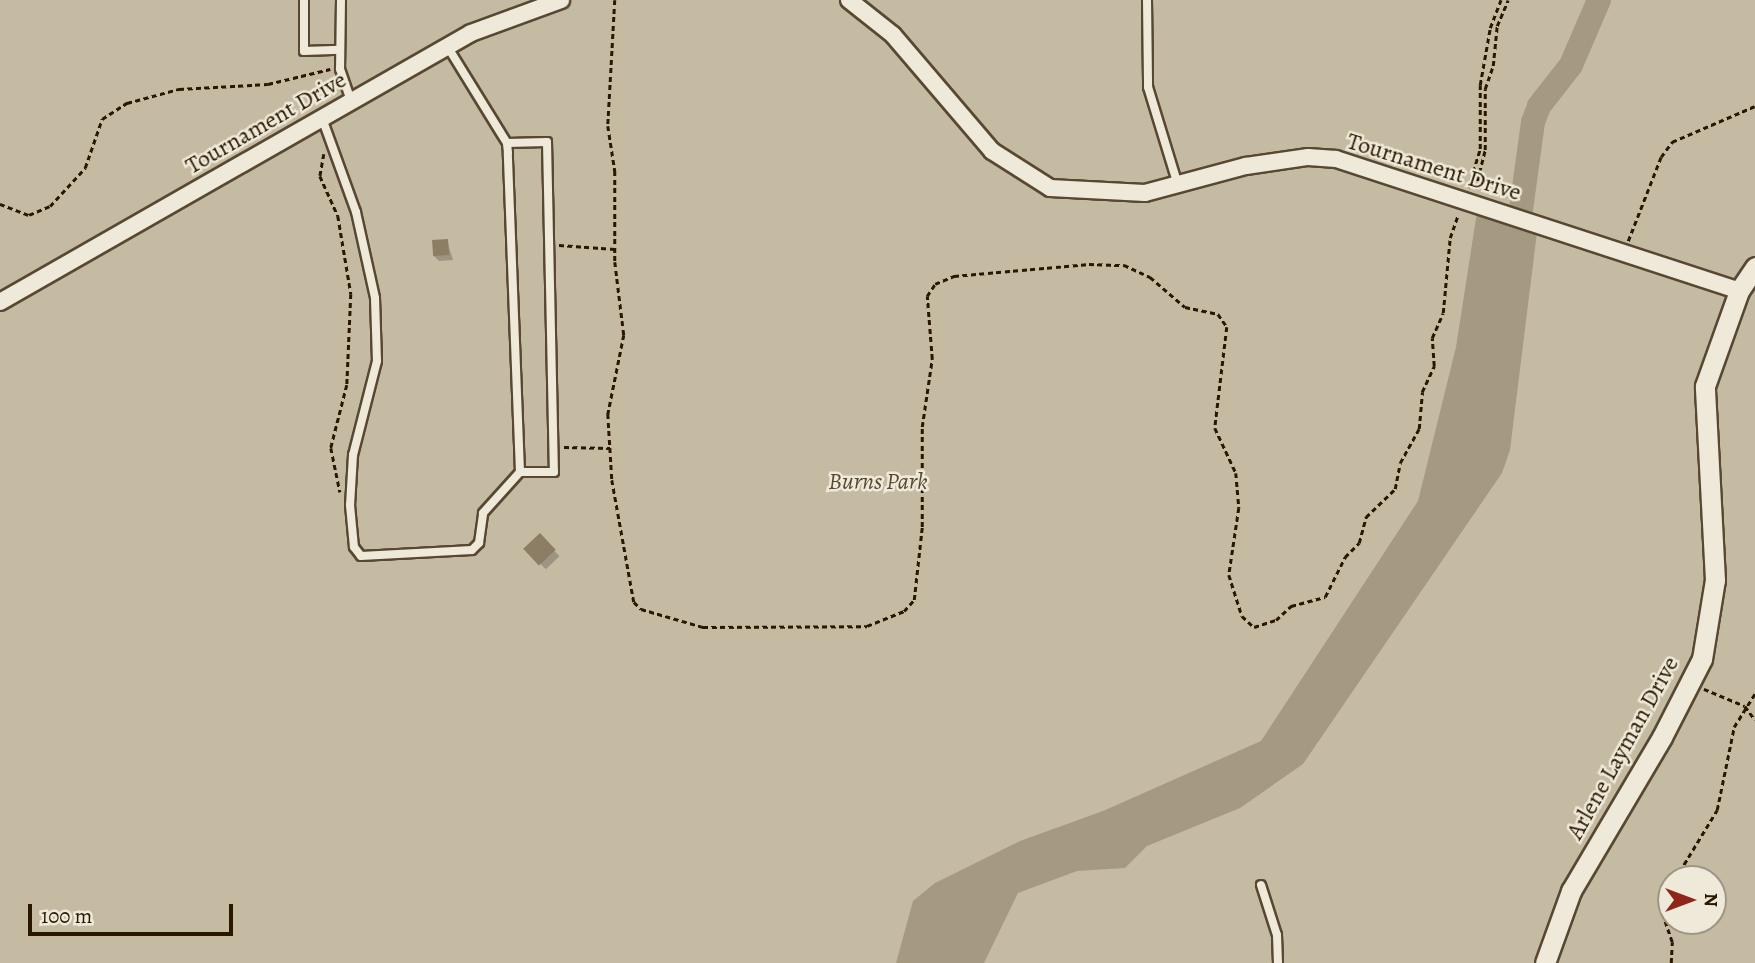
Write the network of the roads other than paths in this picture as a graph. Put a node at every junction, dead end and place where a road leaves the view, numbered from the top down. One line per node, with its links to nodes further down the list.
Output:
1 (304, 0): 7 (lane)
2 (341, 0): 7 (lane)
3 (561, 0): 6 (street, Tournament Drive)
4 (849, 0): 11 (street, Tournament Drive)
5 (1147, 0): 11 (lane)
6 (447, 47): 8 (street, Tournament Drive); 10 (lane)
7 (340, 50): 8 (lane)
8 (351, 101): 9 (street, Tournament Drive)
9 (321, 117): 14 (street, Tournament Drive); 15 (lane)
10 (507, 143): 15 (lane); 15 (lane)
11 (1178, 186): 13 (street, Tournament Drive)
12 (1755, 267): 13 (street, Arlene Layman Drive)
13 (1740, 291): 18 (street, Arlene Layman Drive)
14 (0, 302)
15 (520, 472)
16 (1261, 885): 17 (lane)
17 (1278, 963)
18 (1545, 963)

